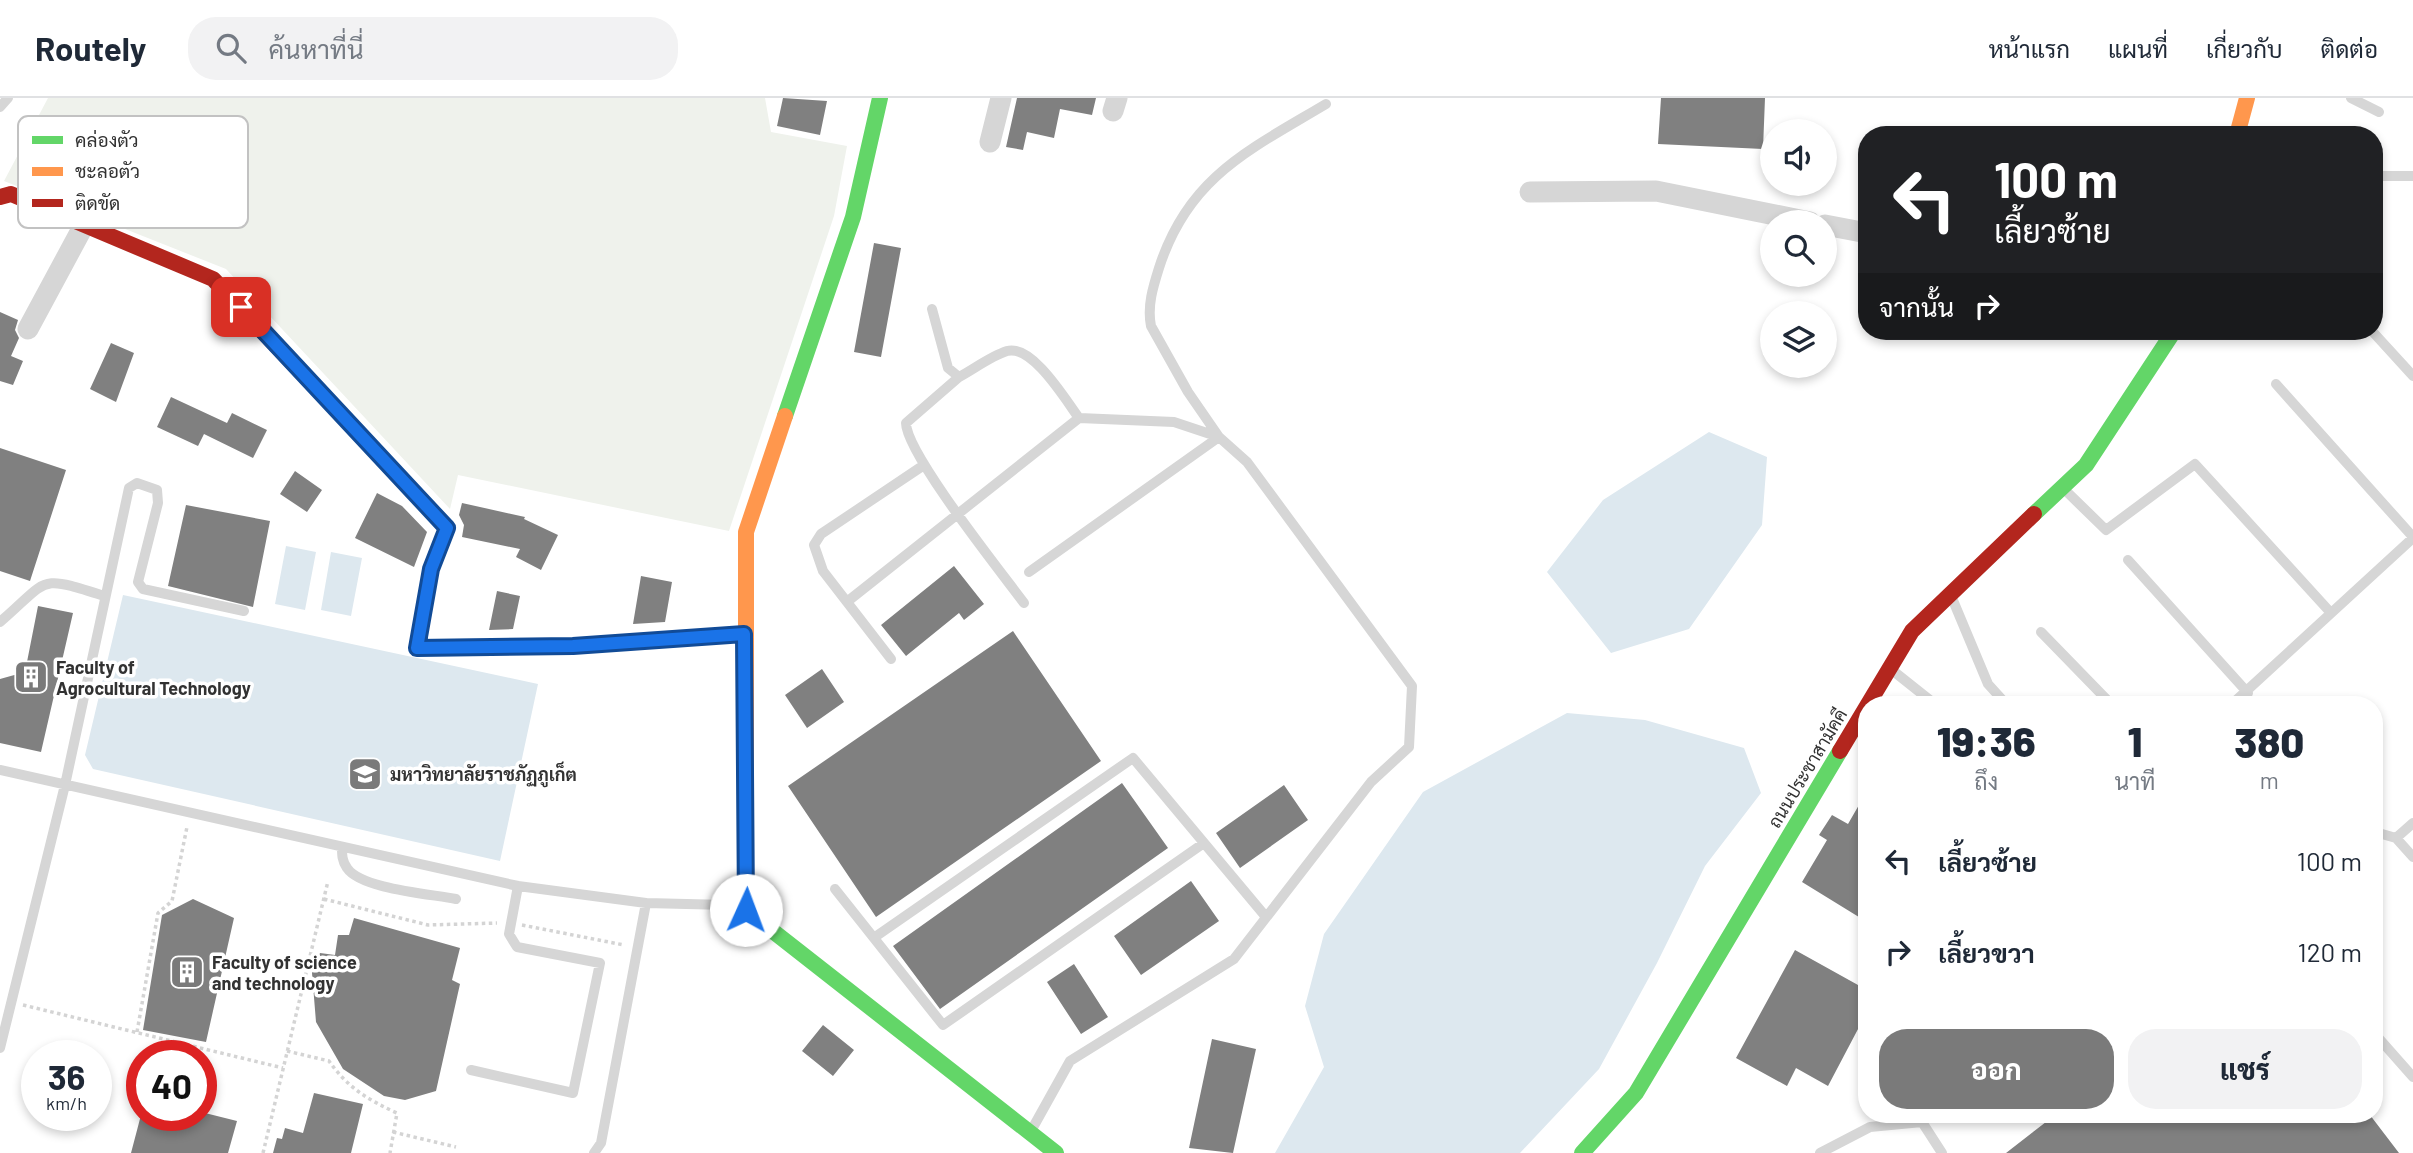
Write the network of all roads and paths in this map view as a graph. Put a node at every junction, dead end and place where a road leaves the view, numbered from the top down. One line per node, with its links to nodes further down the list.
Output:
1 (8, 98): 7 (lane)
2 (880, 98): 44 (street)
3 (1001, 98): 10 (street)
4 (2247, 98): 9 (street)
5 (2351, 98): 8 (lane)
6 (1326, 104): 29 (lane)
7 (0, 107)
8 (2379, 112)
9 (2239, 126)
10 (990, 142)
11 (2413, 176): 12 (lane)
12 (2383, 178)
13 (1530, 192): 16 (street)
14 (0, 197): 15 (street)
15 (18, 197)
16 (1760, 212)
17 (1837, 227): 20 (street)
18 (82, 228): 22 (street)
19 (91, 228): 44 (street)
20 (1858, 231)
21 (932, 309): 26 (lane)
22 (28, 330)
23 (2168, 340): 31 (street, ถนนประชาสามัคคี)
24 (2380, 340): 25 (lane)
25 (2413, 376)
26 (959, 377): 28 (lane); 30 (lane)
27 (2276, 384): 33 (lane)
28 (1079, 418): 29 (lane); 32 (lane)
29 (1219, 437): 35 (lane); 70 (lane)
30 (924, 465): 32 (lane); 38 (lane)
31 (2063, 488): 37 (street, ถนนประชาสามัคคี); 41 (lane)
32 (958, 512): 38 (lane); 39 (lane)
33 (2413, 538): 41 (lane)
34 (2128, 560): 47 (lane)
35 (1029, 572)
36 (104, 596): 40 (lane); 42 (lane); 55 (lane)
37 (1951, 596): 46 (street, ถนนประชาสามัคคี); 50 (lane)
38 (848, 601): 45 (lane)
39 (1024, 603)
40 (244, 611)
41 (2331, 613): 47 (lane)
42 (0, 622)
43 (2041, 632): 51 (lane)
44 (744, 634): 69 (street)
45 (891, 659)
46 (1889, 668): 48 (street, ถนนประชาสามัคคี); 49 (lane)
47 (2248, 692): 52 (lane)
48 (1872, 696)
49 (1925, 696)
50 (1999, 696)
51 (2103, 696)
52 (2243, 696)
53 (1858, 720): 91 (street, ถนนประชาสามัคคี)
54 (0, 770): 55 (lane)
55 (65, 785): 61 (lane); 74 (lane)
56 (2413, 823): 59 (lane)
57 (187, 827): 75 (path)
58 (2383, 834): 59 (lane)
59 (2396, 838): 62 (lane)
60 (1204, 842): 70 (lane); 72 (lane); 72 (lane)
61 (342, 847): 64 (lane); 67 (lane)
62 (2413, 857)
63 (328, 881): 66 (path)
64 (518, 886): 68 (lane); 71 (lane)
65 (835, 889): 72 (lane)
66 (324, 899): 71 (path); 78 (path)
67 (456, 899)
68 (646, 903): 69 (lane); 89 (lane)
69 (738, 908): 85 (street)
70 (1266, 917): 85 (lane)
71 (513, 923): 73 (path); 80 (lane)
72 (875, 937)
73 (629, 946)
74 (11, 1002): 75 (path); 77 (lane)
75 (137, 1032): 79 (path)
76 (2383, 1043): 81 (lane)
77 (0, 1048)
78 (287, 1051): 79 (path); 84 (path)
79 (284, 1068): 87 (path)
80 (471, 1070)
81 (2413, 1077)
82 (1912, 1123): 92 (lane)
83 (1923, 1123): 93 (lane)
84 (393, 1132): 86 (path); 88 (path)
85 (1030, 1134): 90 (street)
86 (456, 1147)
87 (263, 1153)
88 (390, 1153)
89 (594, 1153)
90 (1056, 1153)
91 (1582, 1153)
92 (1820, 1153)
93 (1942, 1153)

